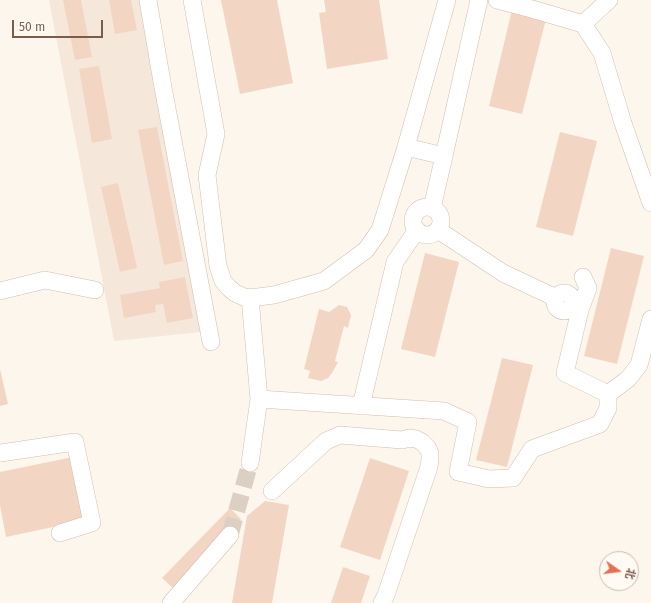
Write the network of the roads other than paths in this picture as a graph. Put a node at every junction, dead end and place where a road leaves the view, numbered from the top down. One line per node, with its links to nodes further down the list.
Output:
1 (148, 0): 20 (street)
2 (192, 0): 17 (street)
3 (447, 0): 8 (street)
4 (478, 0): 9 (street)
5 (497, 0): 7 (street)
6 (609, 0): 7 (street)
7 (583, 24): 10 (street)
8 (406, 147): 9 (street); 17 (street)
9 (444, 156): 11 (street)
10 (651, 203)
11 (432, 208): 12 (street); 13 (street)
12 (417, 230): 13 (street); 23 (street)
13 (438, 230): 18 (street)
14 (583, 277): 18 (street)
15 (95, 290): 16 (street)
16 (0, 291)
17 (250, 298): 22 (street)
18 (576, 308): 21 (street)
19 (651, 319): 21 (street)
20 (211, 342)
21 (608, 394): 23 (street)
22 (259, 399): 23 (street); 25 (street)
23 (361, 406)
24 (0, 453): 27 (street)
25 (250, 463)
26 (272, 491): 32 (street)
27 (60, 533)
28 (230, 534): 29 (street)
29 (188, 583): 30 (street); 31 (street)
30 (170, 603)
31 (187, 603)
32 (382, 603)

